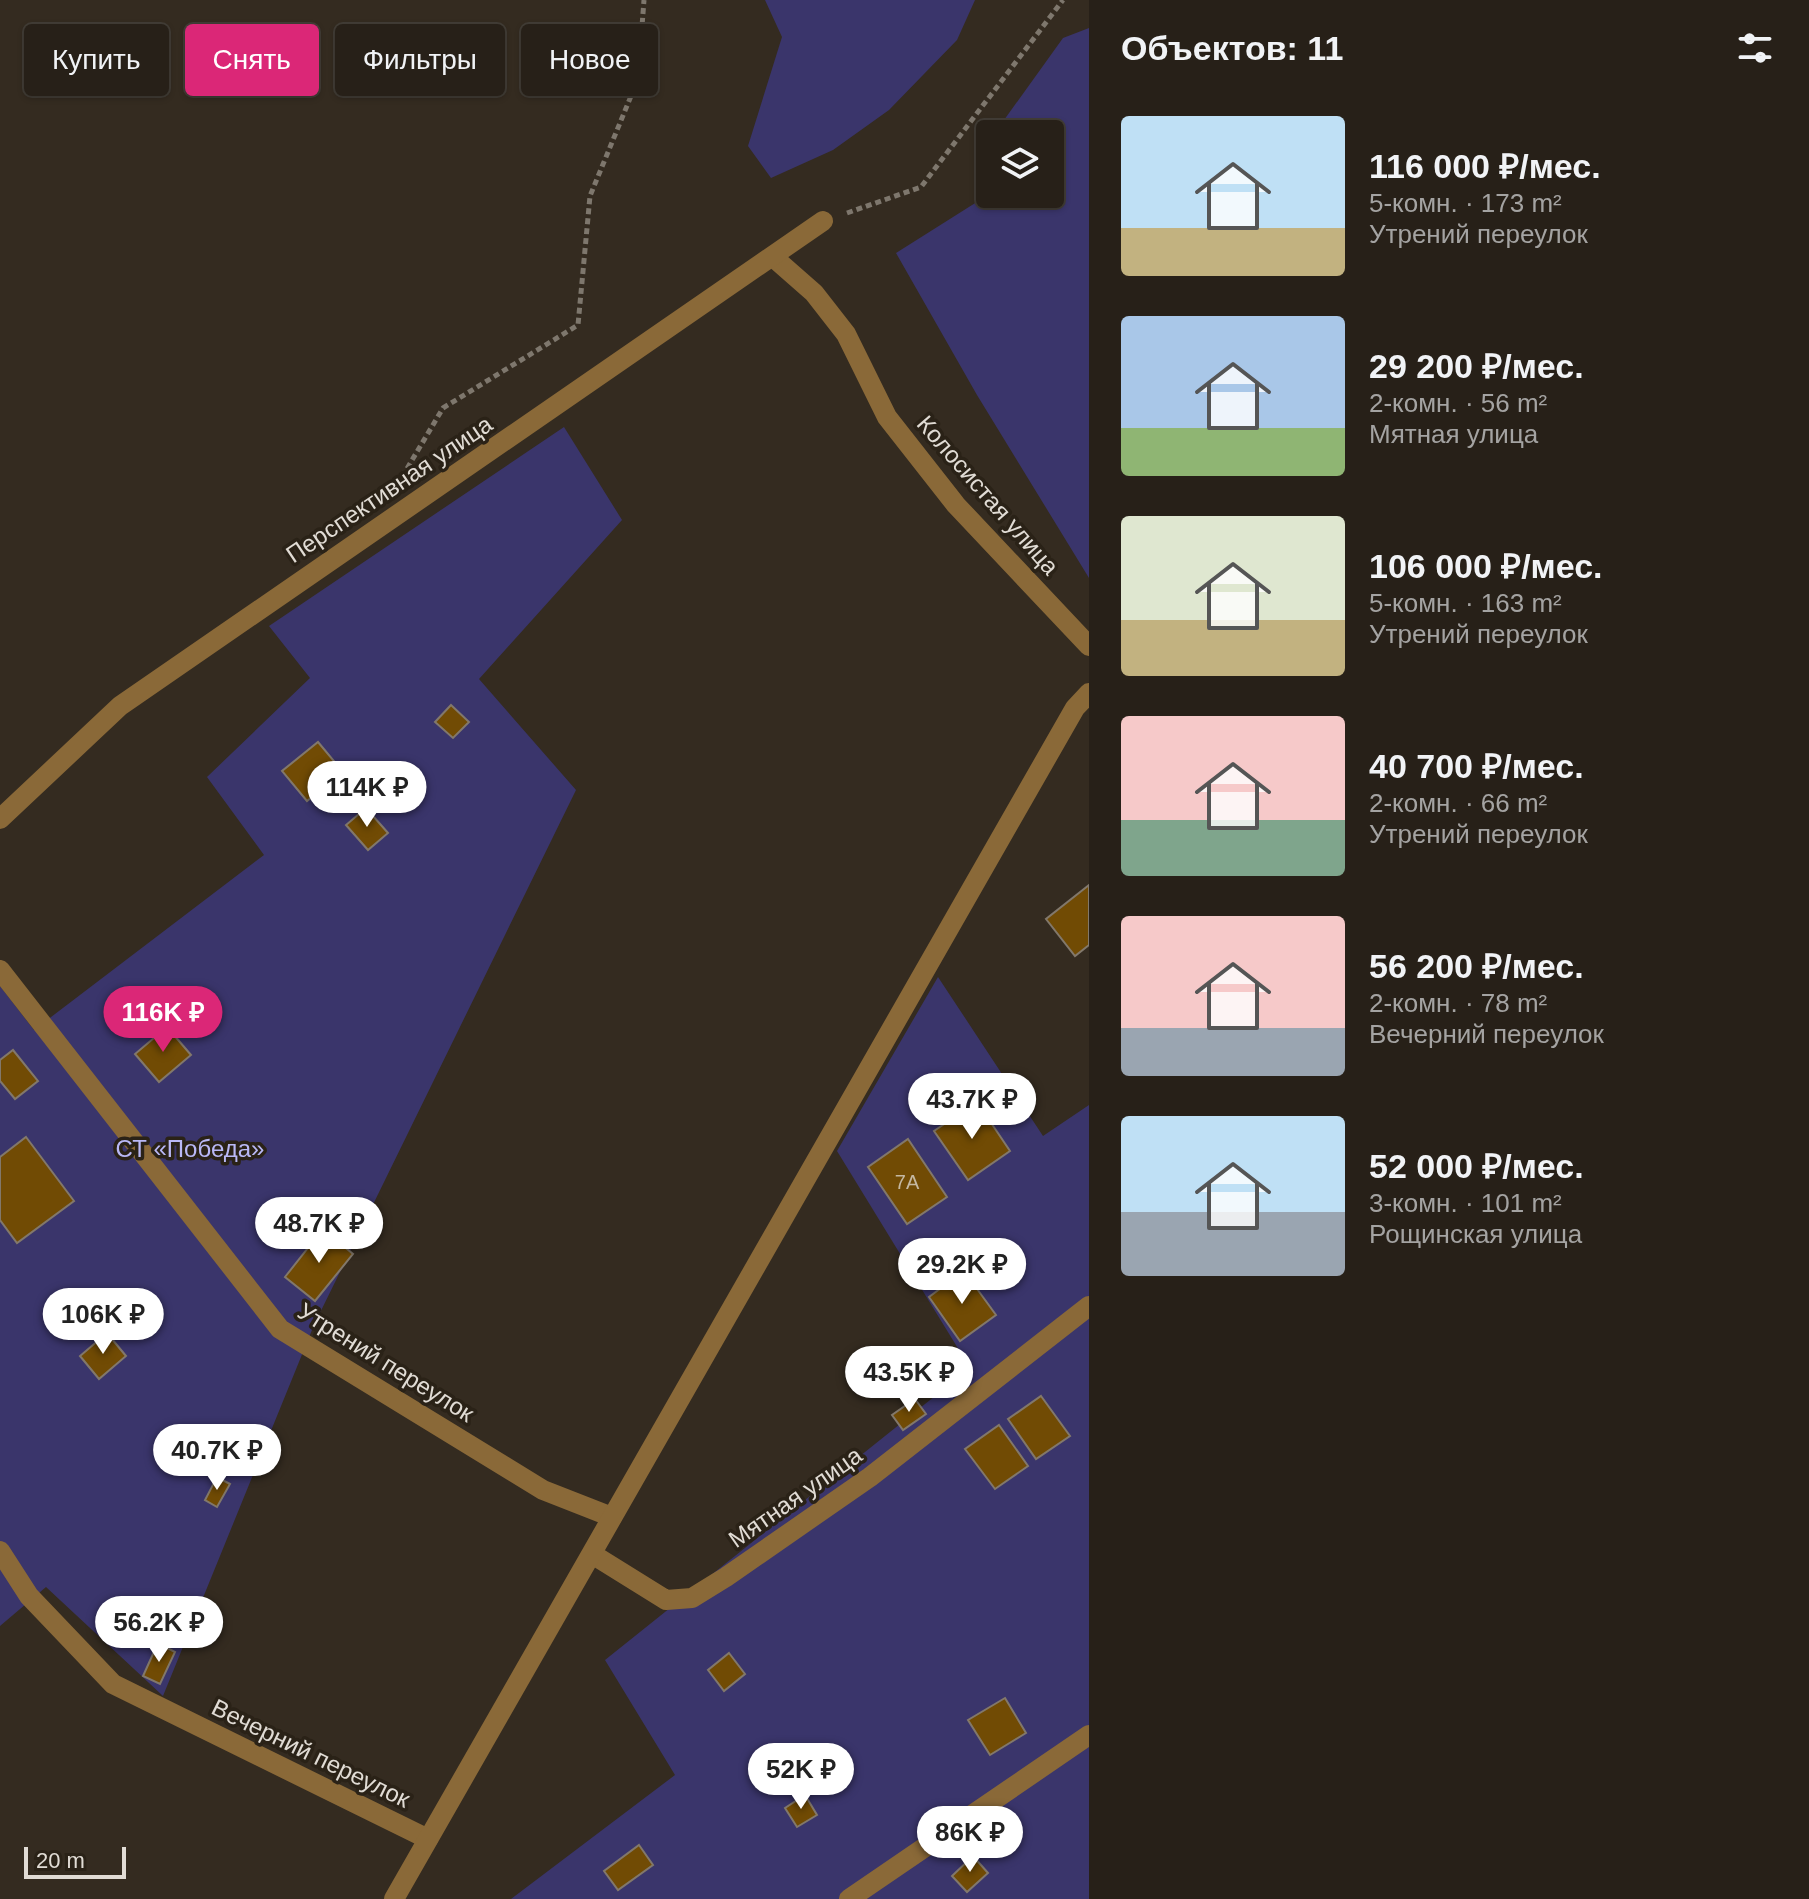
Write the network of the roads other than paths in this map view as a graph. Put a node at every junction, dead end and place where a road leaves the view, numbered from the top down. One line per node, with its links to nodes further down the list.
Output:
1 (823, 221): 2 (street, Перспективная улица)
2 (773, 257): 3 (street, Колосистая улица); 5 (street, Перспективная улица)
3 (1089, 646)
4 (1082, 700): 8 (street)
5 (0, 819)
6 (0, 970): 8 (street, Утрений переулок)
7 (1089, 1306): 10 (street, Мятная улица)
8 (612, 1517): 10 (street)
9 (0, 1551): 12 (street, Вечерний переулок)
10 (592, 1554): 12 (street)
11 (1089, 1735): 14 (street)
12 (428, 1839): 13 (street)
13 (394, 1899)
14 (849, 1899)

